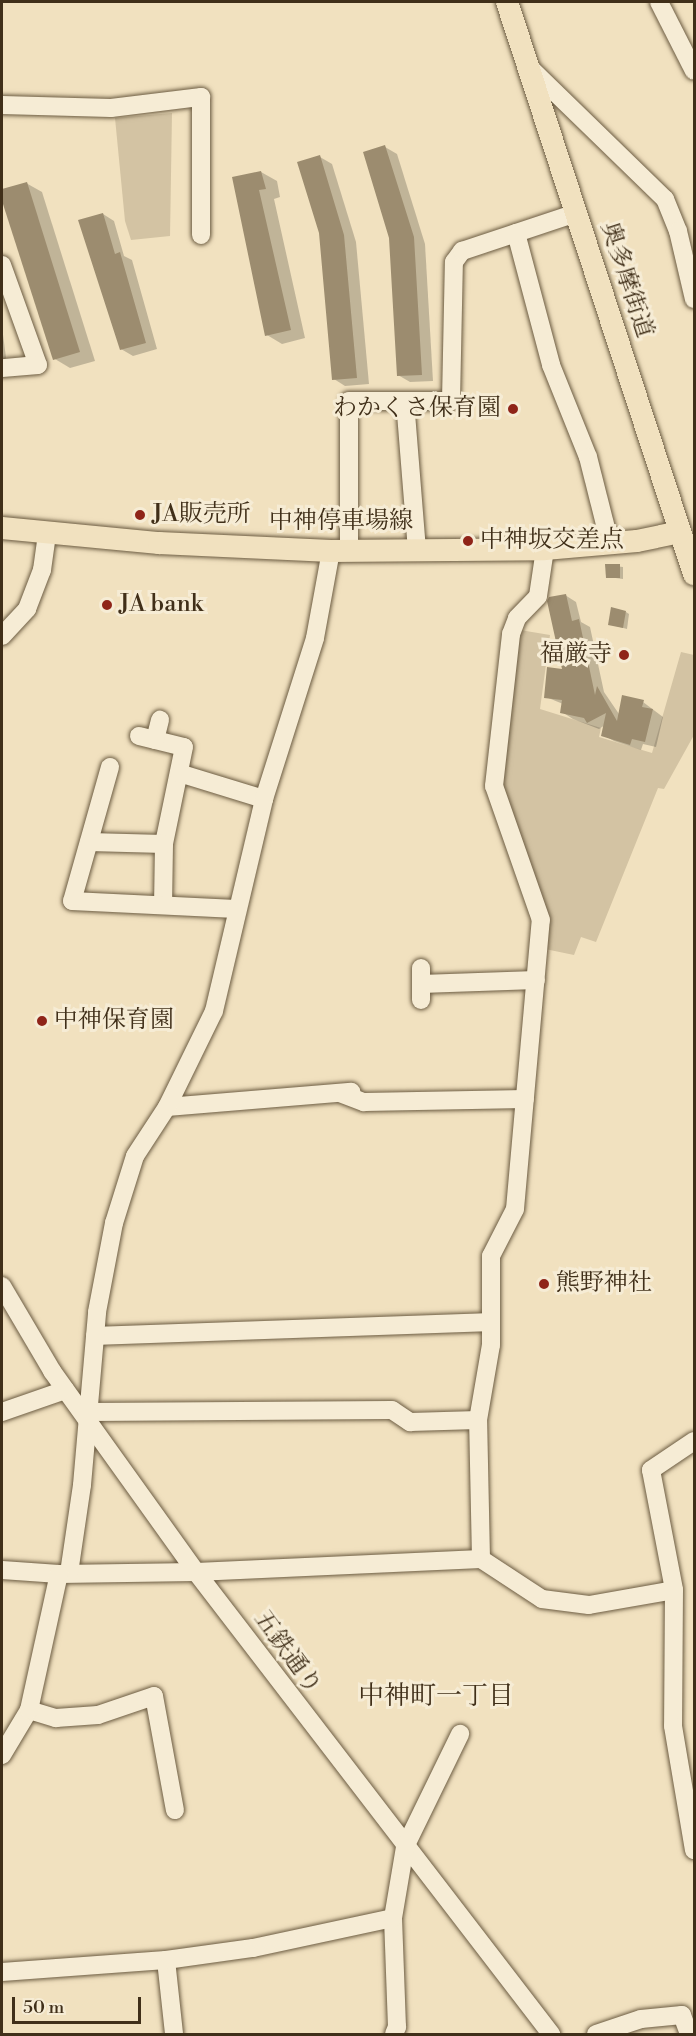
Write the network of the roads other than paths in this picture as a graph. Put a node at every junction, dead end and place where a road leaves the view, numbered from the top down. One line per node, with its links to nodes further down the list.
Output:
1 (507, 2): 3 (main road, 奥多摩街道)
2 (659, 2): 4 (street)
3 (527, 65): 6 (main road, 奥多摩街道); 10 (street)
4 (694, 71)
5 (2, 105): 8 (street)
6 (576, 213): 7 (street); 14 (main road, 奥多摩街道)
7 (516, 233): 12 (street); 16 (street)
8 (201, 235)
9 (2, 265): 11 (street)
10 (694, 299)
11 (2, 368)
12 (405, 401): 18 (street); 19 (street)
13 (2, 528): 15 (main road, 中神停車場線)
14 (687, 531): 16 (main road, 中神停車場線); 20 (main road, 奥多摩街道)
15 (47, 533): 19 (main road, 中神停車場線); 21 (street)
16 (610, 544): 17 (main road, 中神停車場線)
17 (545, 549): 18 (main road, 中神停車場線); 30 (street)
18 (417, 550): 19 (main road, 中神停車場線)
19 (340, 551): 25 (street)
20 (694, 574)
21 (2, 636)
22 (160, 720): 24 (street)
23 (110, 767): 26 (street)
24 (179, 773): 25 (street); 27 (street)
25 (264, 799): 29 (street)
26 (89, 842): 27 (street); 28 (street)
27 (164, 844): 28 (street)
28 (163, 905): 29 (street)
29 (236, 909): 33 (street)
30 (536, 980): 31 (street); 32 (street)
31 (421, 984)
32 (525, 1099): 33 (street); 35 (street)
33 (167, 1107): 36 (street)
34 (2, 1286): 37 (street, 五鉄通り)
35 (491, 1322): 36 (street); 40 (street)
36 (95, 1336): 39 (street)
37 (65, 1390): 38 (street); 39 (street, 五鉄通り)
38 (2, 1412)
39 (88, 1416): 40 (street); 44 (street, 五鉄通り); 45 (street)
40 (478, 1420): 42 (street)
41 (694, 1441): 46 (street)
42 (481, 1559): 44 (street); 46 (street)
43 (2, 1570): 45 (street)
44 (196, 1572): 45 (street); 51 (street, 五鉄通り)
45 (64, 1574): 47 (street)
46 (674, 1590): 52 (street)
47 (29, 1710): 49 (street); 50 (street)
48 (460, 1734): 51 (street)
49 (2, 1755)
50 (175, 1810)
51 (405, 1847): 53 (street); 58 (street, 五鉄通り)
52 (694, 1850)
53 (393, 1918): 54 (street); 57 (street)
54 (166, 1960): 55 (street); 56 (street)
55 (2, 1972)
56 (174, 2034)
57 (394, 2034)
58 (551, 2034)
59 (596, 2034): 60 (street)
60 (689, 2034)

